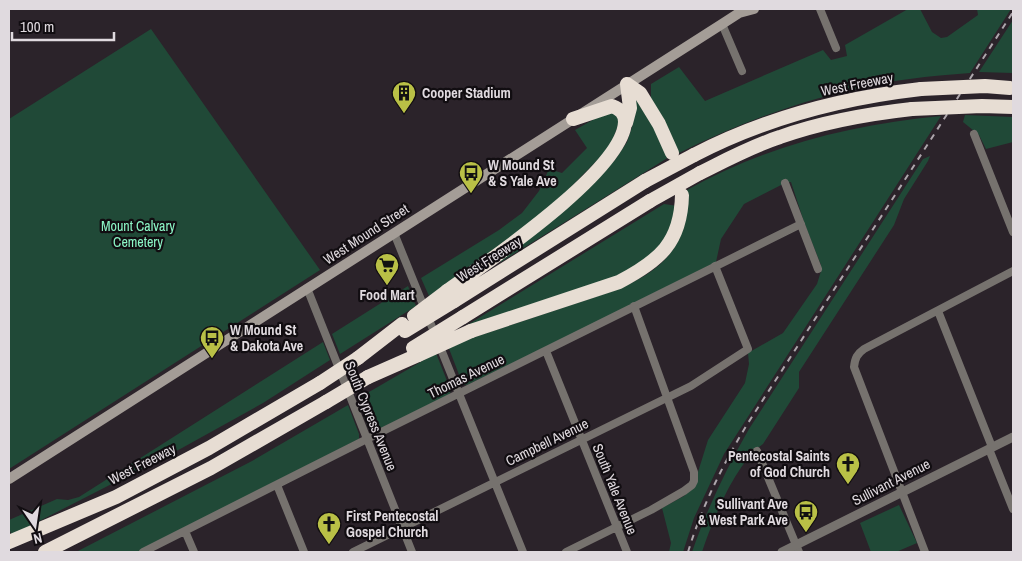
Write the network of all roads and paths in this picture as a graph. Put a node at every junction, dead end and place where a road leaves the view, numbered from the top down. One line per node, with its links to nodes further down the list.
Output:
1 (754, 9): 3 (main road, West Mound Street)
2 (820, 9): 5 (street)
3 (740, 11): 4 (main road, West Mound Street)
4 (722, 24): 6 (street); 7 (main road, West Mound Street)
5 (836, 48)
6 (742, 71)
7 (627, 84): 10 (main road, West Mound Street); 11 (highway); 13 (highway)
8 (1012, 87): 23 (highway, West Freeway, bridge)
9 (1013, 107): 26 (highway, bridge)
10 (573, 120): 11 (highway); 18 (main road, West Mound Street)
11 (625, 127): 23 (highway)
12 (974, 134): 17 (street)
13 (672, 153)
14 (785, 184): 16 (street)
15 (682, 195): 26 (highway, bridge)
16 (801, 224): 19 (street, Thomas Avenue); 20 (street)
17 (1013, 232)
18 (394, 233): 22 (main road, West Mound Street); 28 (street)
19 (715, 266): 24 (street, Thomas Avenue); 29 (street, Campbell Avenue)
20 (818, 269)
21 (1013, 272): 25 (street)
22 (307, 288): 31 (street, South Cypress Avenue); 35 (main road, West Mound Street)
23 (451, 296): 43 (highway, West Freeway, bridge)
24 (634, 306): 27 (street, Thomas Avenue); 29 (street)
25 (938, 311): 33 (street); 38 (street)
26 (415, 351): 45 (highway, bridge)
27 (546, 351): 28 (street, Thomas Avenue); 32 (street, South Yale Avenue)
28 (459, 394): 31 (street, Thomas Avenue); 36 (street)
29 (668, 397): 32 (street, Campbell Avenue); 40 (street)
30 (1013, 437): 33 (street, Sullivant Avenue)
31 (367, 439): 37 (street, Thomas Avenue); 41 (street, South Cypress Avenue)
32 (581, 439): 36 (street, Campbell Avenue); 40 (street, South Yale Avenue)
33 (991, 448): 38 (street, Sullivant Avenue); 39 (street)
34 (757, 451): 44 (street)
35 (9, 479)
36 (495, 482): 41 (street, Campbell Avenue); 51 (street)
37 (277, 484): 42 (street, Thomas Avenue); 48 (street)
38 (901, 492): 44 (street, Sullivant Avenue); 55 (street)
39 (1013, 509)
40 (616, 527): 52 (street); 53 (street, South Yale Avenue)
41 (403, 528): 49 (street, Campbell Avenue); 50 (street, South Cypress Avenue)
42 (185, 531): 46 (street, Thomas Avenue); 47 (street)
43 (9, 542)
44 (798, 549): 54 (street, Sullivant Avenue)
45 (45, 552)
46 (143, 552)
47 (194, 552)
48 (304, 552)
49 (353, 552)
50 (412, 552)
51 (523, 552)
52 (566, 552)
53 (627, 552)
54 (782, 552)
55 (925, 552)

